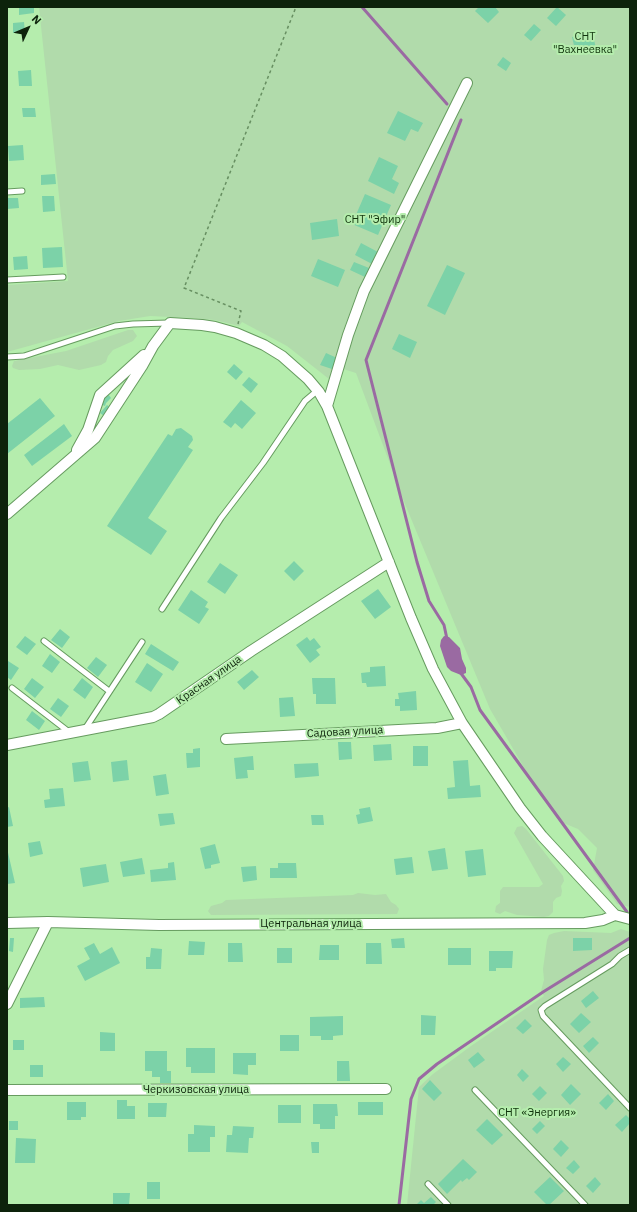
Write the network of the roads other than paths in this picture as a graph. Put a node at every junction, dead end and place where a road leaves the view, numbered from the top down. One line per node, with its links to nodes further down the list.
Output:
1 (467, 83): 10 (street)
2 (22, 191): 3 (lane)
3 (7, 192)
4 (63, 277): 5 (lane)
5 (7, 280)
6 (170, 323): 7 (street); 8 (lane); 9 (street)
7 (153, 346): 11 (street); 11 (street)
8 (7, 357)
9 (318, 390): 10 (street); 14 (lane)
10 (327, 406): 13 (street)
11 (72, 459): 12 (street)
12 (7, 514)
13 (389, 562): 19 (street); 20 (street, Красная улица)
14 (162, 609)
15 (44, 642): 18 (lane)
16 (142, 642): 18 (lane)
17 (12, 688): 21 (lane)
18 (109, 691): 20 (lane)
19 (462, 723): 22 (street, Садовая улица); 24 (street)
20 (84, 730): 21 (street, Красная улица)
21 (70, 733): 23 (street, Красная улица)
22 (226, 739)
23 (7, 745)
24 (615, 915): 25 (street); 26 (street, Центральная улица)
25 (630, 919)
26 (48, 922): 27 (street, Центральная улица); 29 (street)
27 (7, 923)
28 (630, 950): 33 (lane)
29 (7, 1004)
30 (386, 1089): 31 (street, Черкизовская улица)
31 (7, 1090)
32 (475, 1090): 36 (lane)
33 (630, 1108)
34 (428, 1184): 35 (lane)
35 (448, 1205)
36 (586, 1205)

